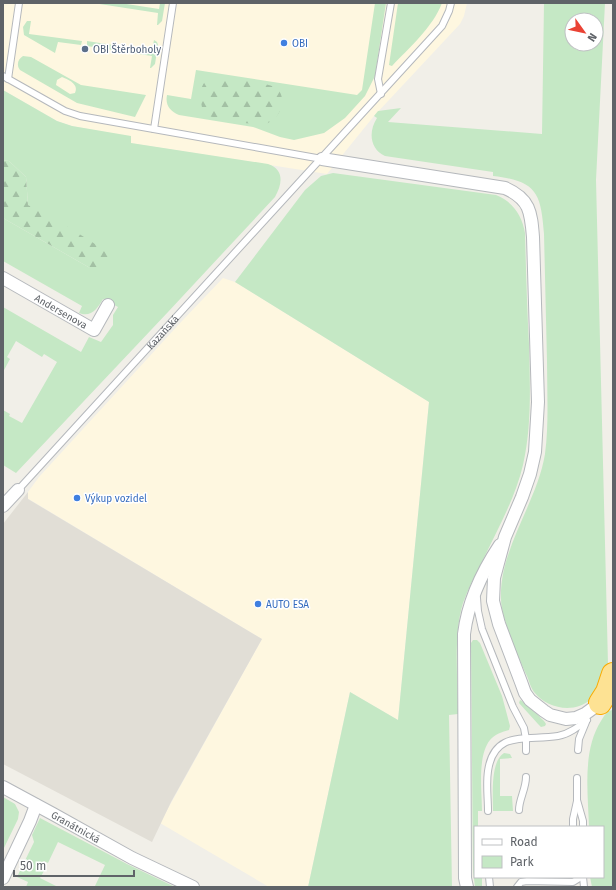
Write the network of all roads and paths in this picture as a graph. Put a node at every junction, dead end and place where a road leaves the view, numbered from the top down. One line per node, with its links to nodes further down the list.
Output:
1 (19, 3): 5 (lane)
2 (173, 3): 7 (lane)
3 (390, 3): 6 (lane)
4 (451, 3): 6 (lane, Kazaňská)
5 (5, 78): 7 (lane)
6 (381, 94): 8 (lane, Kazaňská)
7 (154, 130): 8 (lane)
8 (322, 159): 11 (lane, Kazaňská); 13 (street)
9 (3, 278): 10 (street, Andersenova)
10 (108, 305)
11 (18, 490): 12 (street, Kazaňská)
12 (3, 506)
13 (505, 537): 14 (street); 16 (street)
14 (480, 579): 18 (lane); 33 (street)
15 (613, 674): 16 (highway)
16 (600, 703): 17 (lane)
17 (587, 720): 18 (lane); 19 (lane)
18 (526, 739): 20 (lane); 27 (lane)
19 (578, 750)
20 (526, 751)
21 (526, 778): 26 (lane)
22 (577, 778): 24 (lane)
23 (3, 787): 25 (street, Granátnická)
24 (578, 800): 28 (lane); 29 (lane)
25 (36, 804): 30 (street); 32 (street, Granátnická)
26 (519, 810)
27 (488, 811)
28 (573, 826)
29 (583, 826)
30 (3, 878)
31 (580, 878): 34 (lane)
32 (193, 887)
33 (467, 887)
34 (517, 887)

